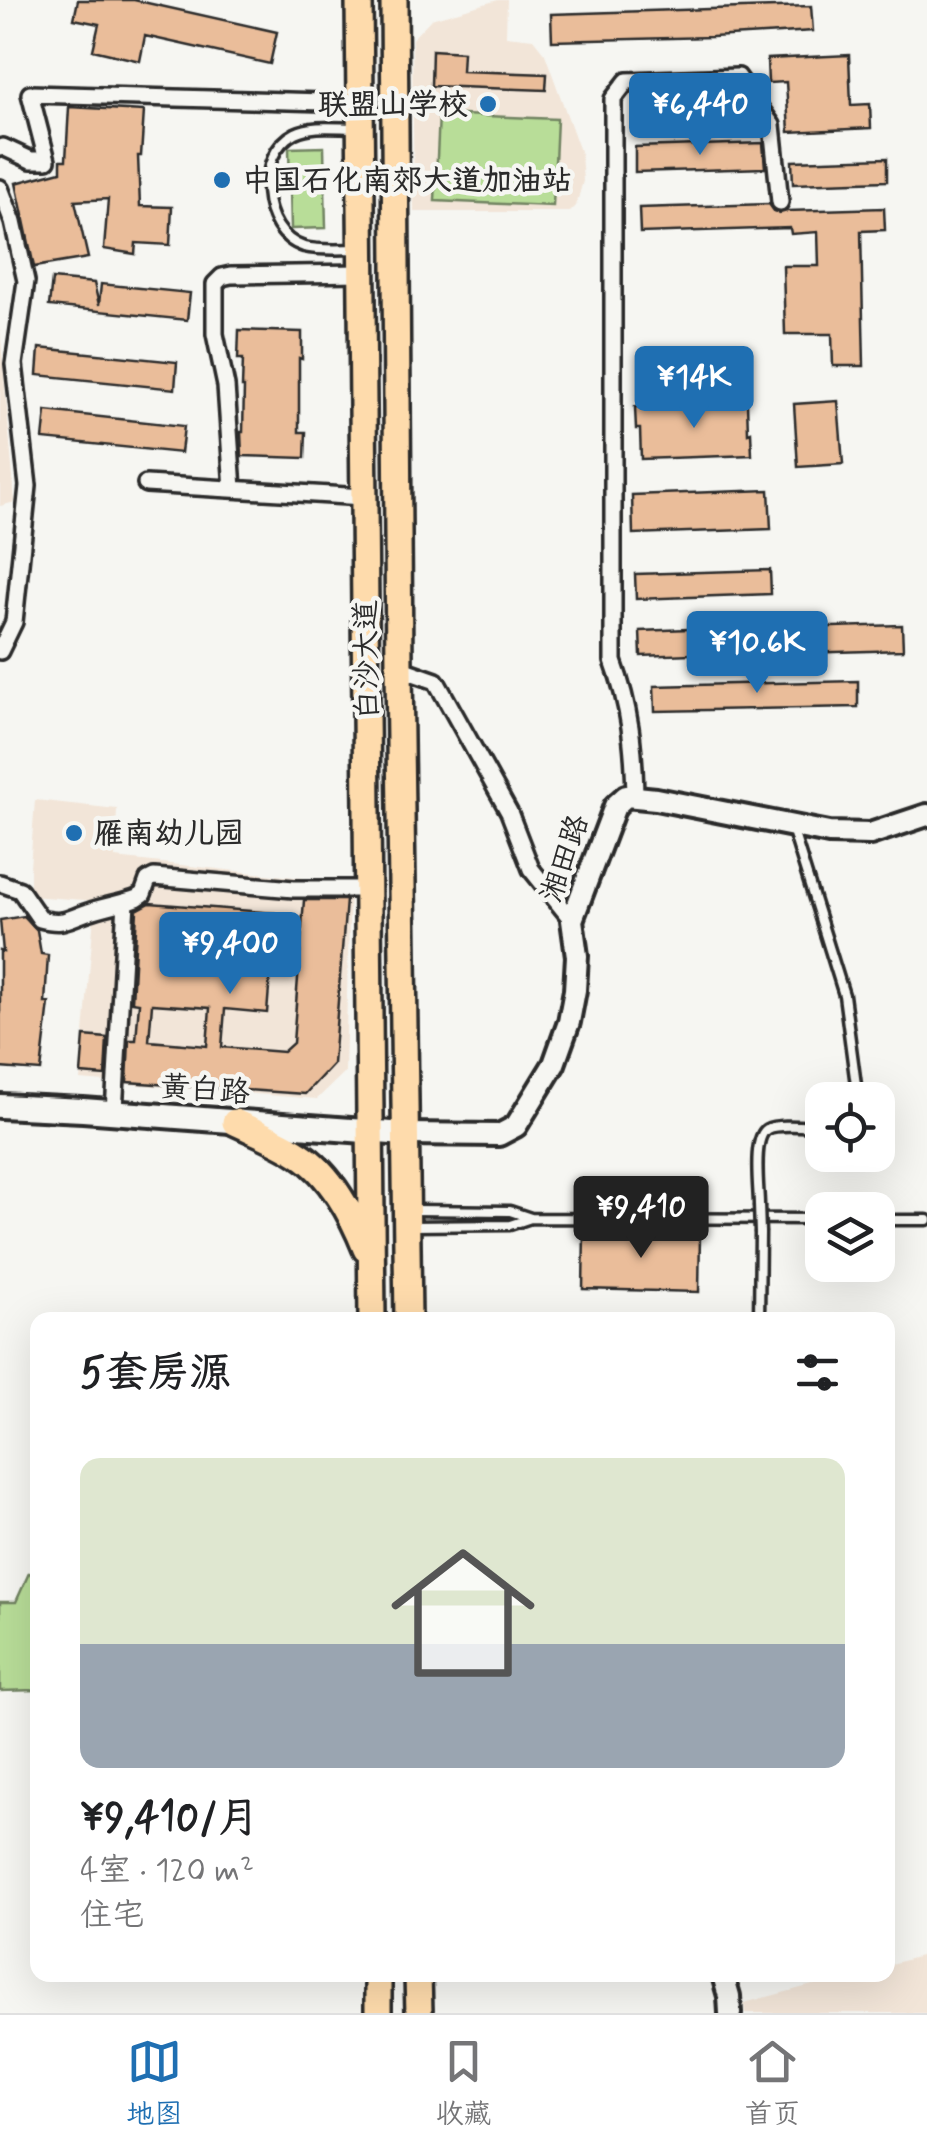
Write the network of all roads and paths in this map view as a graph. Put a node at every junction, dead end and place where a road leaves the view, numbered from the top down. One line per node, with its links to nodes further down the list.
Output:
1 (359, 0): 3 (main road, 白沙大道)
2 (394, 0): 12 (main road, 白沙大道)
3 (360, 116): 4 (street); 7 (main road, 白沙大道); 7 (lane)
4 (0, 148)
5 (0, 188): 11 (street)
6 (780, 202): 13 (street)
7 (362, 261): 9 (street); 10 (main road, 白沙大道)
8 (146, 484): 9 (street)
9 (233, 489): 10 (street)
10 (364, 496): 17 (main road, 白沙大道)
11 (0, 652)
12 (399, 668): 19 (street); 26 (main road, 白沙大道)
13 (636, 796): 15 (street); 19 (street, 湘田路)
14 (927, 814): 15 (street)
15 (792, 826): 20 (lane)
16 (0, 883): 18 (street)
17 (368, 889): 18 (street); 25 (main road, 白沙大道)
18 (126, 902): 22 (street)
19 (572, 920): 26 (street, 湘田路)
20 (856, 1082)
21 (0, 1106): 22 (main road, 黄白路)
22 (114, 1112): 23 (main road, 黄白路)
23 (236, 1122): 25 (main road, 黄白路); 32 (main road)
24 (805, 1127): 35 (lane, bridge)
25 (370, 1132): 26 (main road, 黄白路); 32 (main road, 白沙大道)
26 (404, 1134): 27 (main road, 白沙大道)
27 (406, 1218): 28 (lane); 28 (lane); 34 (main road, 白沙大道)
28 (532, 1218): 29 (lane)
29 (805, 1219)
30 (895, 1220): 31 (lane)
31 (927, 1220)
32 (371, 1263): 33 (main road, 白沙大道)
33 (372, 1312)
34 (408, 1312)
35 (759, 1312)
36 (378, 1982): 39 (main road)
37 (418, 1982): 40 (main road)
38 (725, 1982): 41 (street)
39 (378, 2013)
40 (418, 2013)
41 (730, 2013)

